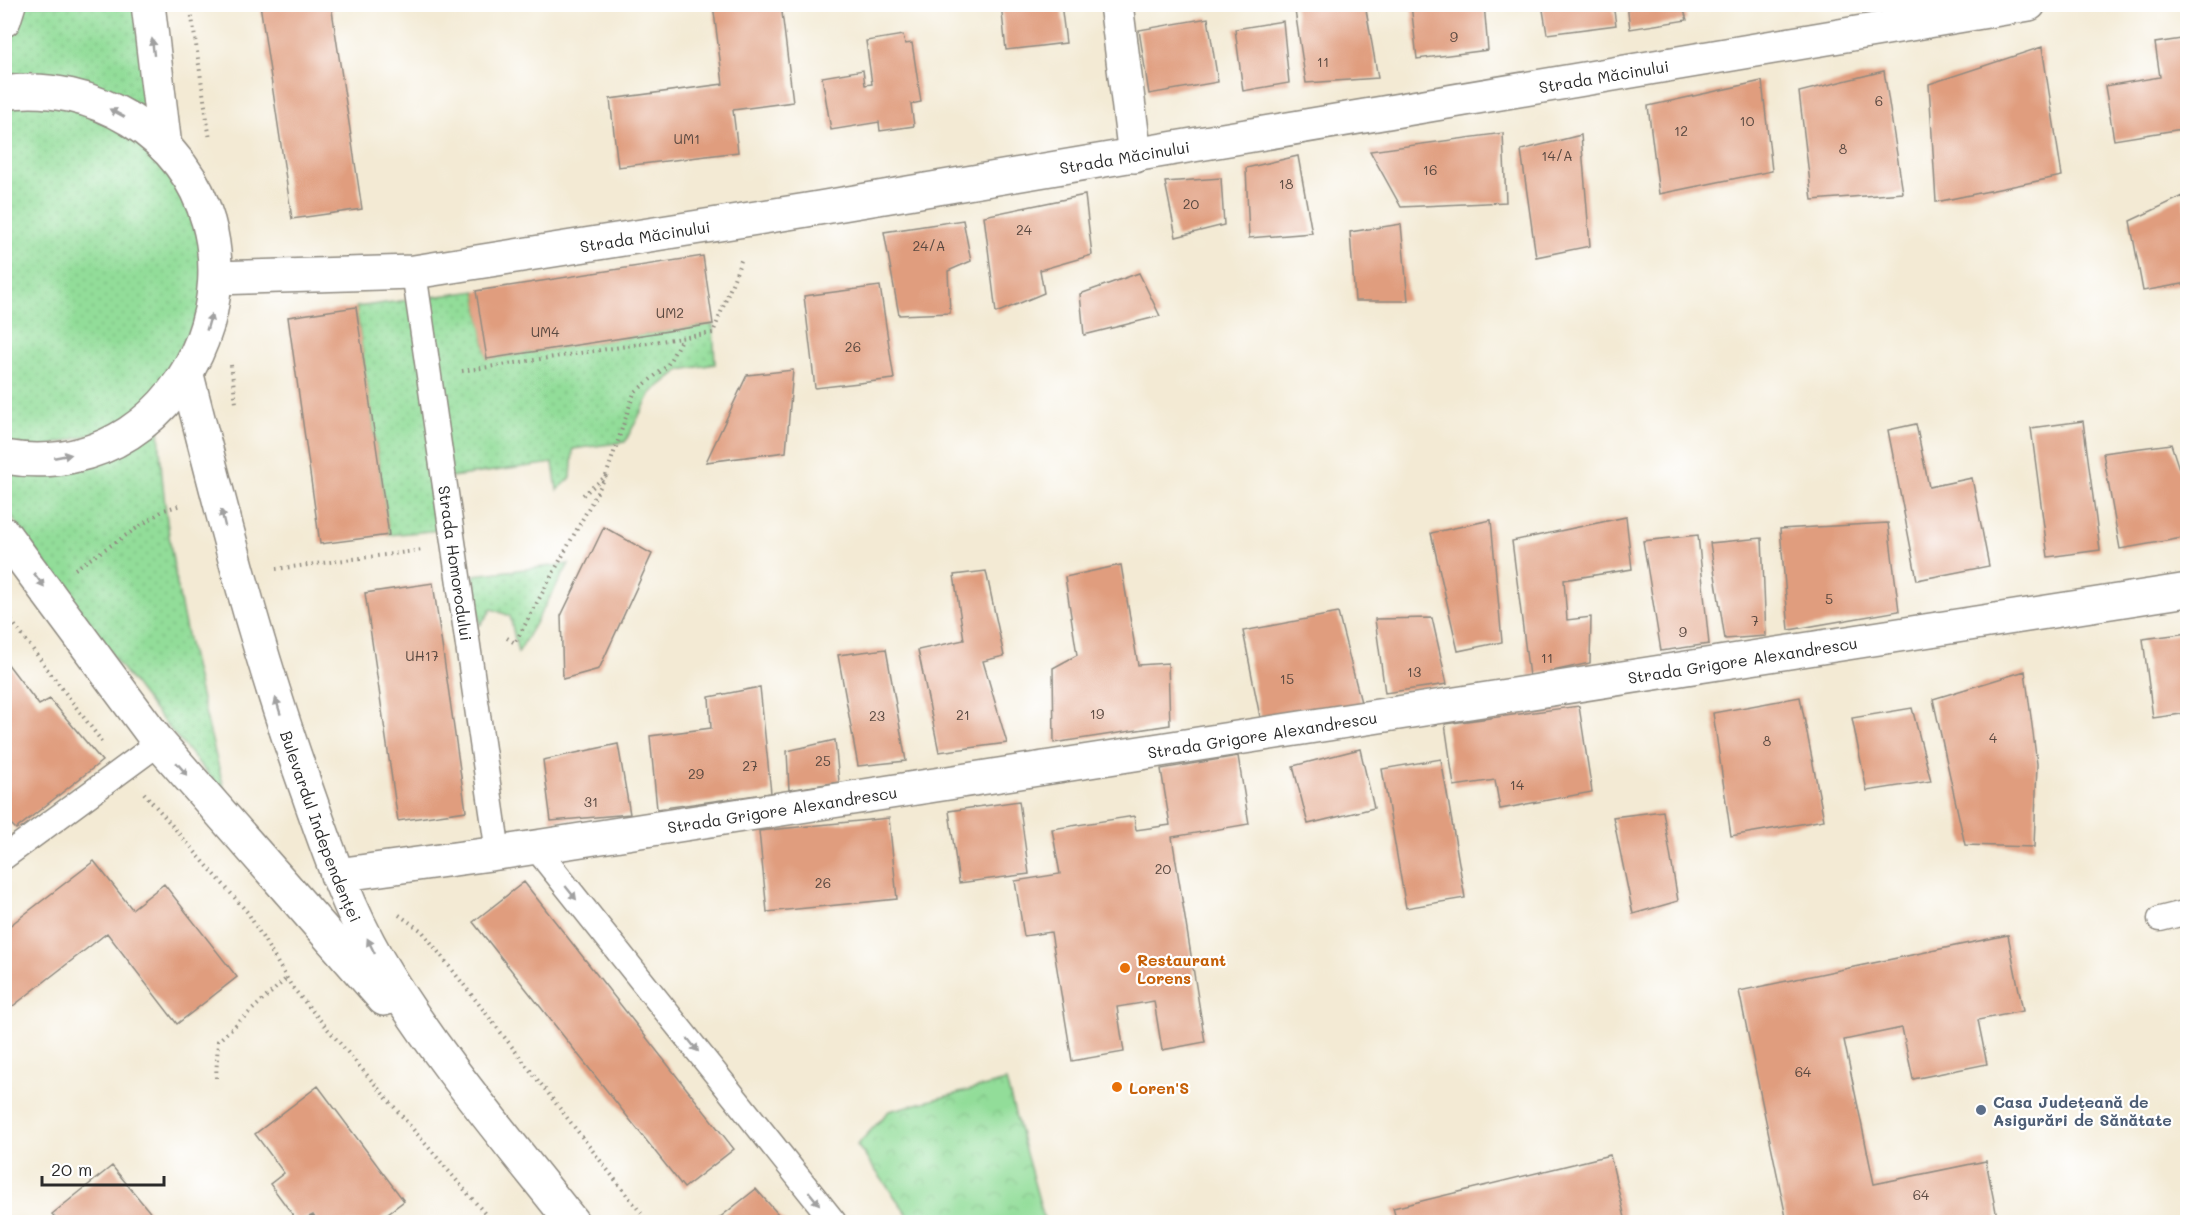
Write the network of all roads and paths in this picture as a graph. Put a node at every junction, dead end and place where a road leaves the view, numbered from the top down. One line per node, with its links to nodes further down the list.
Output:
1 (9, 4): 7 (street)
2 (148, 4): 9 (street, one-way to 2)
3 (190, 4): 6 (path)
4 (1116, 4): 10 (street)
5 (2029, 4): 10 (street, Strada Măcinului)
6 (192, 19)
7 (4, 20)
8 (4, 93): 9 (street, one-way to 8)
9 (165, 147): 13 (street)
10 (1135, 156): 11 (street, Strada Măcinului)
11 (758, 218): 12 (street, Strada Măcinului); 14 (path)
12 (414, 272): 13 (street, Strada Măcinului); 17 (lane, Strada Homorodului)
13 (216, 278): 16 (street, one-way to 13)
14 (682, 338): 17 (path); 20 (path)
15 (231, 359): 18 (path)
16 (186, 375): 19 (street, one-way to 16); 35 (street, Bulevardul Independenței, one-way to 16)
17 (429, 376): 24 (lane, Strada Homorodului)
18 (237, 412)
19 (4, 457)
20 (606, 476): 21 (path); 29 (path)
21 (583, 495)
22 (186, 503): 26 (path)
23 (4, 534): 30 (street, one-way to 30)
24 (453, 546): 25 (path); 33 (lane, Strada Homorodului)
25 (273, 569)
26 (69, 573)
27 (2187, 590): 32 (street, Strada Grigore Alexandrescu)
28 (4, 611): 31 (path)
29 (507, 638)
30 (159, 743): 31 (lane); 40 (street, one-way to 40)
31 (123, 769): 34 (lane); 38 (path)
32 (535, 847): 33 (street, Strada Grigore Alexandrescu); 44 (lane, one-way to 44)
33 (498, 853): 35 (street, Strada Grigore Alexandrescu)
34 (4, 857)
35 (345, 874): 40 (street, Bulevardul Independenței, one-way to 35); 43 (path)
36 (2187, 912): 37 (lane)
37 (2160, 919)
38 (287, 978): 39 (path); 41 (path)
39 (216, 1078)
40 (514, 1147): 42 (street, Bulevardul Independenței)
41 (492, 1222)
42 (572, 1222)
43 (648, 1222)
44 (834, 1222)

